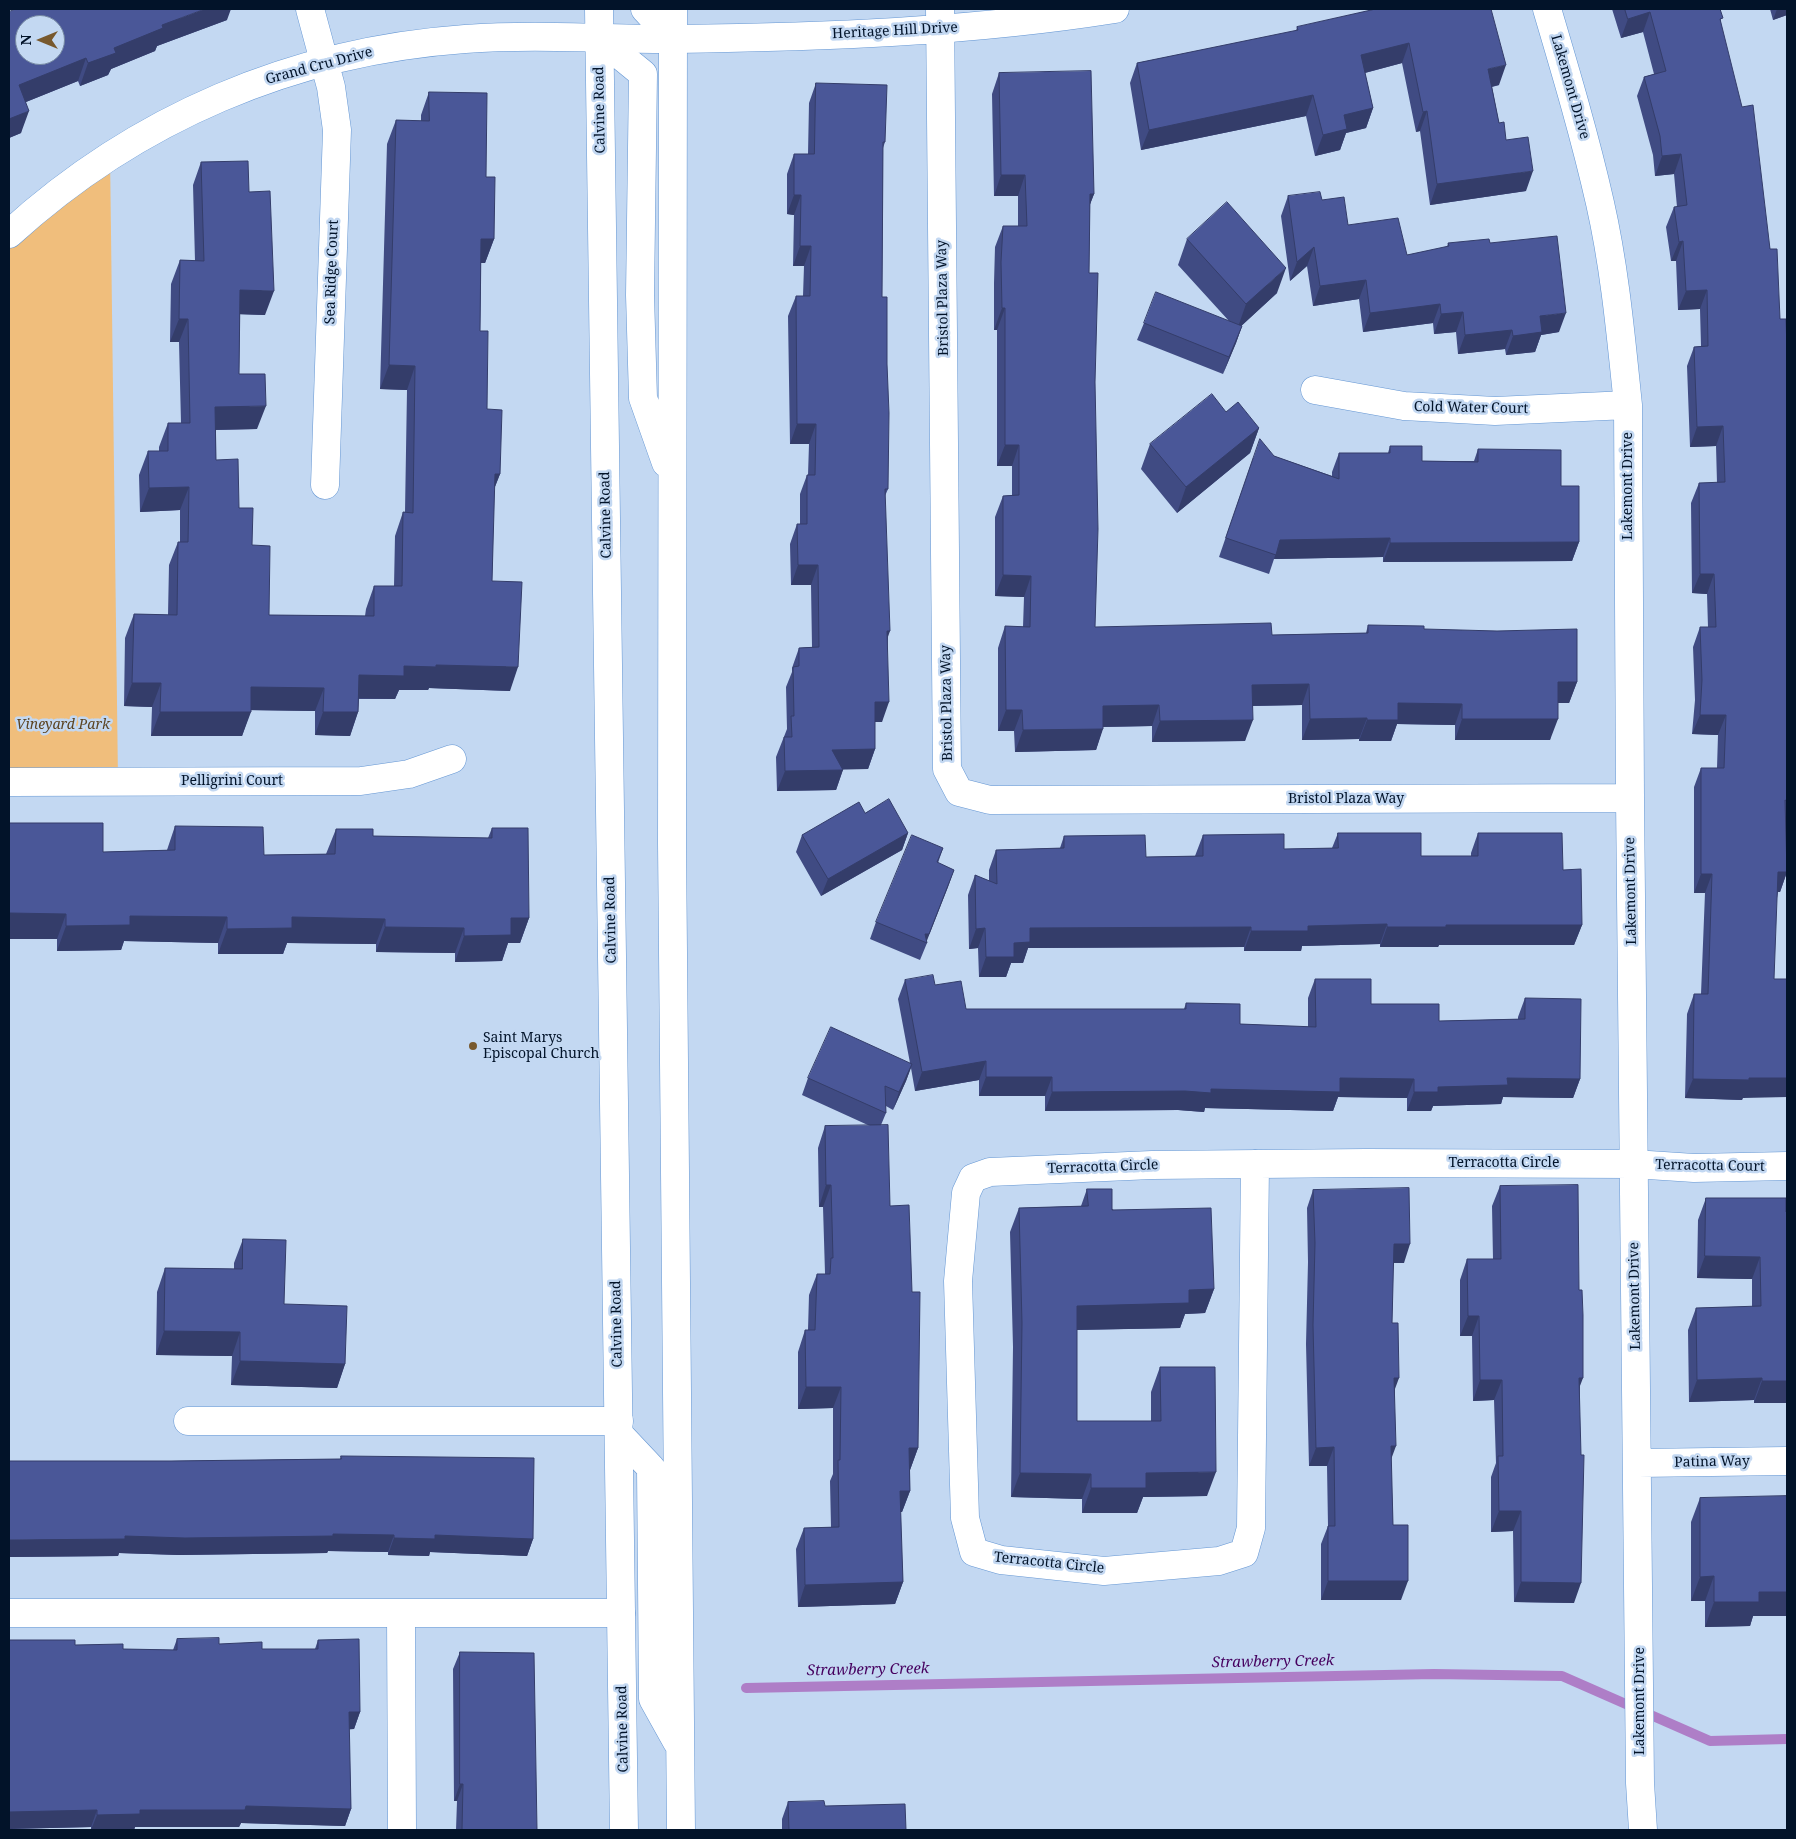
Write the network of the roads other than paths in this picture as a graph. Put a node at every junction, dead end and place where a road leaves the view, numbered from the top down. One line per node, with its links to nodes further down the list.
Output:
1 (310, 9): 10 (street, Sea Ridge Court)
2 (599, 9): 8 (street, Calvine Road)
3 (645, 9): 9 (street)
4 (673, 9): 9 (street)
5 (1115, 9): 7 (street, Heritage Hill Drive)
6 (1547, 9): 13 (street, Lakemont Drive)
7 (940, 19): 9 (street, Heritage Hill Drive); 18 (street, Bristol Plaza Way)
8 (599, 38): 9 (street, Grand Cru Drive); 10 (street, Grand Cru Drive); 14 (street); 23 (street, Calvine Road)
9 (673, 39): 14 (street)
10 (325, 61): 11 (street, Grand Cru Drive); 15 (street, Sea Ridge Court)
11 (9, 234)
12 (1315, 390): 13 (street, Cold Water Court)
13 (1628, 405): 18 (street, Lakemont Drive)
14 (672, 481): 29 (street)
15 (325, 485)
16 (452, 759): 17 (street, Pelligrini Court)
17 (9, 782)
18 (1630, 798): 20 (street, Lakemont Drive)
19 (1255, 1164): 19 (street, Terracotta Circle); 20 (street, Terracotta Circle)
20 (1633, 1164): 21 (street, Terracotta Court); 25 (street, Lakemont Drive)
21 (1787, 1166)
22 (188, 1421): 23 (street)
23 (619, 1428): 27 (street, Calvine Road); 29 (street)
24 (1787, 1461): 25 (street, Patina Way)
25 (1638, 1463): 33 (street, Lakemont Drive)
26 (9, 1613): 28 (street)
27 (621, 1613): 28 (street); 31 (street, Calvine Road)
28 (401, 1614): 30 (street)
29 (679, 1746): 32 (street)
30 (402, 1830)
31 (624, 1830)
32 (681, 1830)
33 (1643, 1830)

